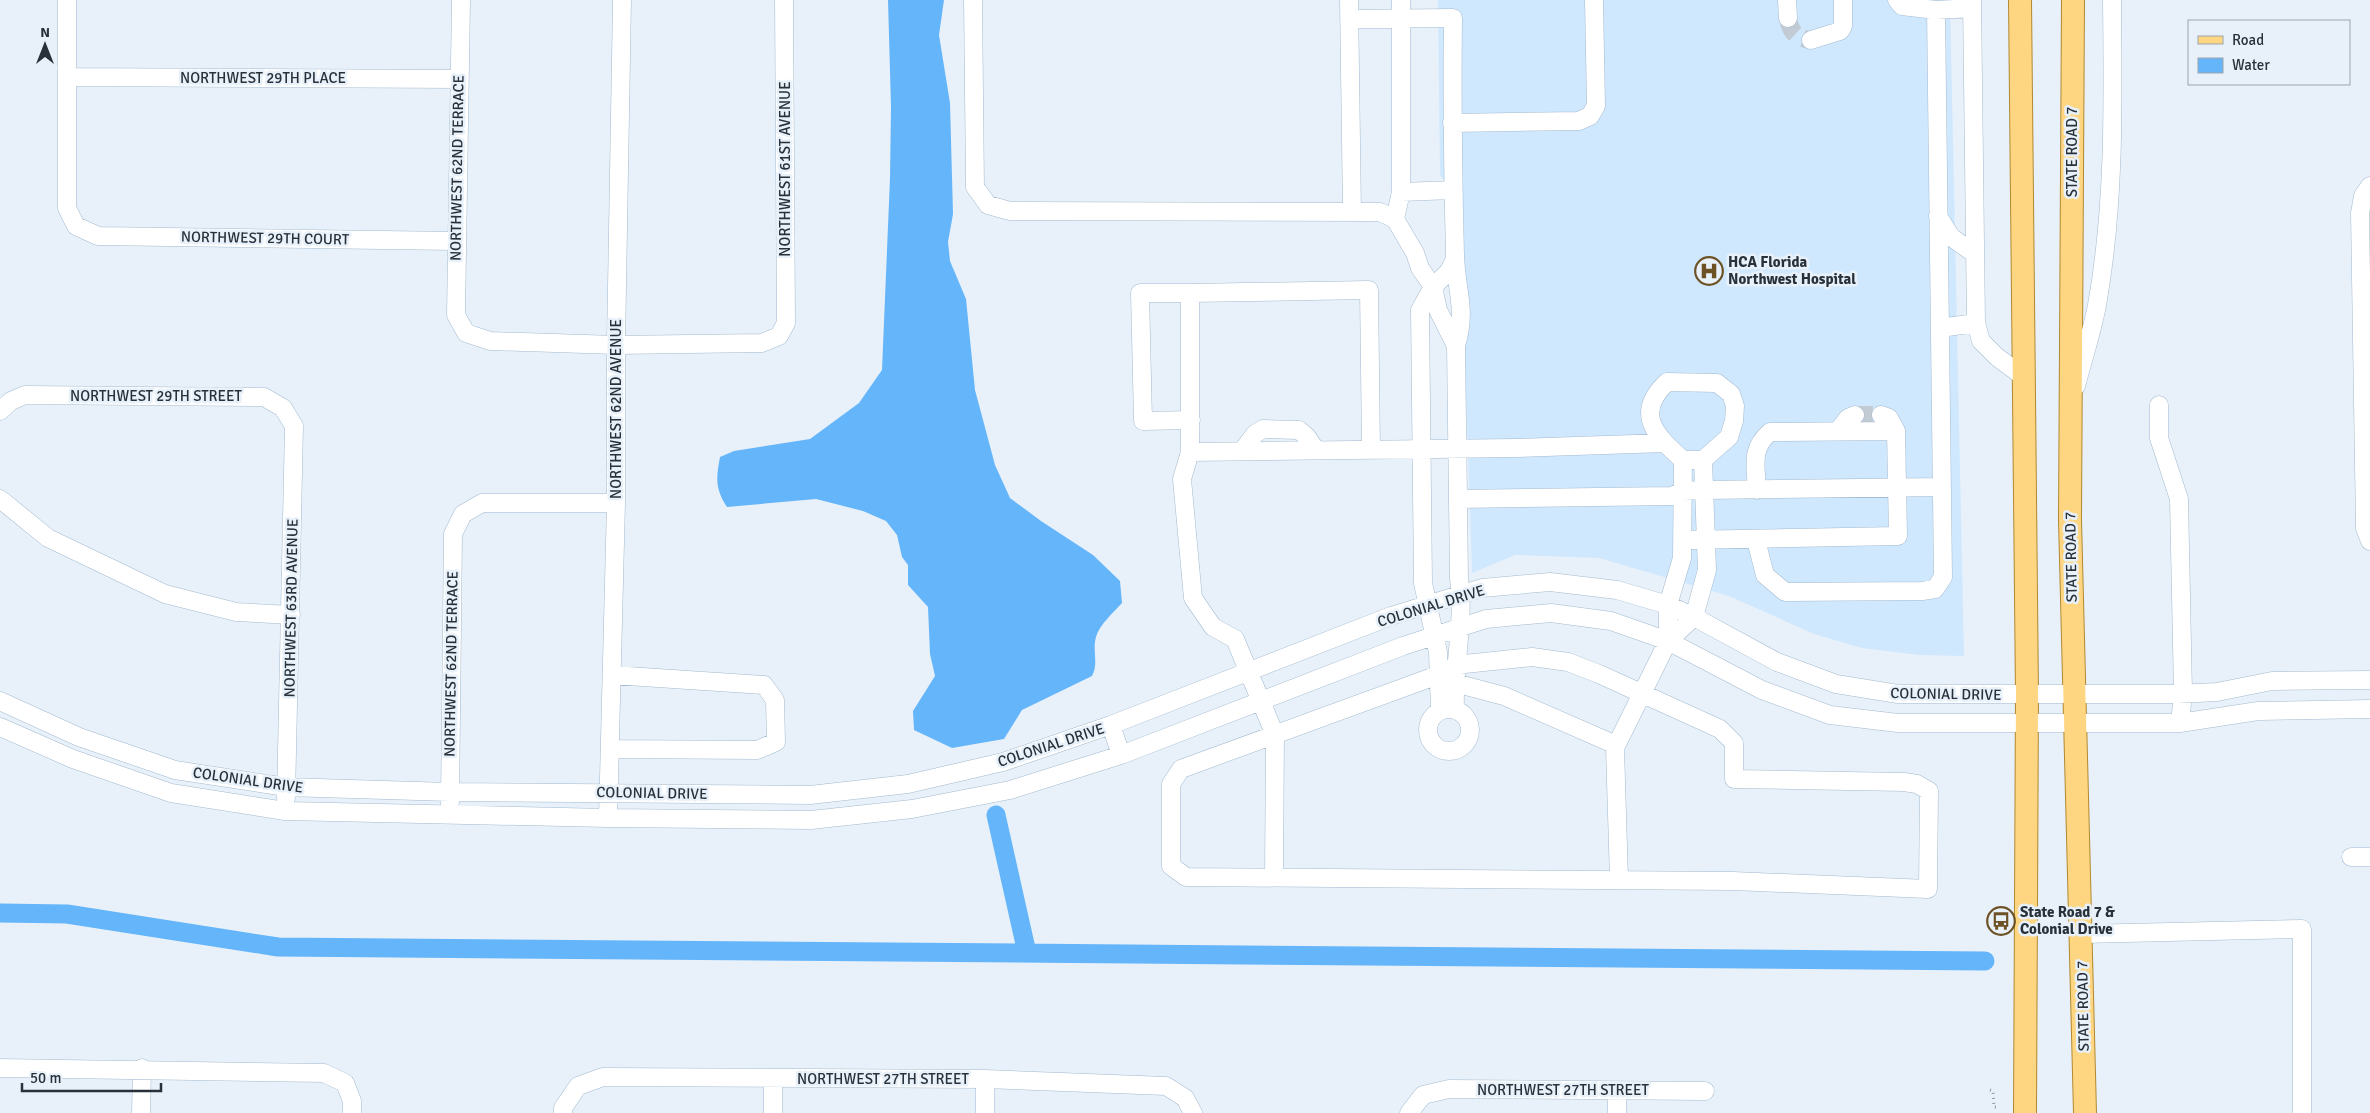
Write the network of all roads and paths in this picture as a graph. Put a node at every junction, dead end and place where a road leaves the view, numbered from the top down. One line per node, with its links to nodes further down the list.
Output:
1 (67, 0): 21 (street)
2 (461, 0): 22 (street, NORTHWEST 62ND TERRACE)
3 (622, 0): 37 (street, NORTHWEST 62ND AVENUE)
4 (784, 0): 37 (street, NORTHWEST 61ST AVENUE)
5 (973, 0): 27 (street)
6 (1349, 0): 19 (street)
7 (1401, 0): 17 (street)
8 (1594, 0): 23 (street)
9 (1787, 0): 18 (street)
10 (1843, 0): 20 (street)
11 (1897, 0): 16 (street)
12 (2020, 0): 39 (main road)
13 (2073, 0): 41 (main road, STATE ROAD 7)
14 (2112, 0): 41 (street)
15 (1972, 4): 16 (street); 31 (street)
16 (1936, 10): 28 (street)
17 (1401, 18): 19 (street); 23 (street); 26 (street)
18 (1788, 18)
19 (1349, 20): 27 (street)
20 (1811, 40)
21 (67, 76): 22 (street, NORTHWEST 29TH PLACE); 30 (street, NORTHWEST 29TH COURT)
22 (459, 79): 30 (street, NORTHWEST 62ND TERRACE)
23 (1452, 123): 25 (street)
24 (2370, 186): 67 (street)
25 (1453, 190): 26 (street); 32 (street)
26 (1400, 192): 29 (street)
27 (1352, 212): 29 (street)
28 (1938, 215): 31 (street); 36 (street)
29 (1395, 219): 33 (street)
30 (456, 242): 37 (street, NORTHWEST 62ND TERRACE)
31 (1975, 254): 35 (street)
32 (1455, 259): 33 (street); 38 (street)
33 (1433, 287): 38 (street); 50 (street)
34 (1190, 293): 46 (street); 46 (street); 52 (street)
35 (1976, 323): 36 (street); 39 (street)
36 (1940, 328): 56 (street)
37 (616, 345): 63 (street, NORTHWEST 62ND AVENUE)
38 (1456, 346): 51 (street)
39 (2024, 377): 85 (main road)
40 (2159, 405): 84 (street)
41 (2071, 406): 83 (main road, STATE ROAD 7)
42 (283, 408): 43 (street, NORTHWEST 29TH STREET); 71 (street, NORTHWEST 63RD AVENUE)
43 (0, 411)
44 (1855, 415): 47 (street)
45 (1881, 415): 48 (street)
46 (1191, 420): 53 (street)
47 (1838, 431): 48 (street); 59 (street)
48 (1896, 431): 57 (street)
49 (1664, 443): 51 (street); 54 (street); 55 (street)
50 (1423, 448): 51 (street); 52 (street); 69 (street)
51 (1457, 448): 62 (street)
52 (1371, 449): 53 (street)
53 (1190, 452): 77 (street)
54 (1683, 460): 55 (street); 60 (street)
55 (1703, 460): 58 (street)
56 (1942, 487): 57 (street); 65 (street)
57 (1904, 488): 59 (street); 65 (street)
58 (1703, 490): 59 (street); 60 (street); 66 (street)
59 (1757, 490)
60 (1683, 491): 62 (street); 64 (street)
61 (0, 499): 71 (street)
62 (1458, 499): 68 (street)
63 (616, 503): 78 (street, NORTHWEST 62ND AVENUE); 101 (street, NORTHWEST 62ND TERRACE)
64 (1684, 540): 66 (street); 70 (street)
65 (1756, 540): 66 (street)
66 (1705, 541): 72 (street)
67 (2370, 541)
68 (1461, 595): 69 (street, COLONIAL DRIVE); 70 (street, COLONIAL DRIVE); 73 (street)
69 (1428, 605): 74 (street); 77 (street, COLONIAL DRIVE)
70 (1668, 605): 72 (street, COLONIAL DRIVE); 75 (street)
71 (291, 615): 99 (street, NORTHWEST 63RD AVENUE)
72 (1694, 617): 75 (street); 85 (street, COLONIAL DRIVE)
73 (1459, 627): 74 (street, COLONIAL DRIVE); 75 (street, COLONIAL DRIVE); 76 (street)
74 (1436, 634): 79 (street); 87 (street, COLONIAL DRIVE)
75 (1668, 641): 82 (street); 89 (street, COLONIAL DRIVE)
76 (1455, 665): 81 (street); 82 (street)
77 (1248, 673): 87 (street); 92 (street, COLONIAL DRIVE)
78 (612, 675): 96 (street, NORTHWEST 62ND AVENUE); 96 (street)
79 (1438, 675): 81 (street); 94 (street)
80 (2370, 680): 84 (street, COLONIAL DRIVE)
81 (1455, 683): 95 (street)
82 (1642, 693): 95 (street); 109 (street)
83 (2073, 693): 84 (street, COLONIAL DRIVE); 85 (street, COLONIAL DRIVE); 90 (main road, STATE ROAD 7)
84 (2183, 693): 91 (street)
85 (2027, 695): 89 (main road)
86 (0, 701): 99 (street, COLONIAL DRIVE)
87 (1262, 702): 94 (street); 97 (street, COLONIAL DRIVE)
88 (2370, 709): 91 (street, COLONIAL DRIVE)
89 (2027, 722): 90 (street, COLONIAL DRIVE); 127 (main road)
90 (2074, 722): 91 (street, COLONIAL DRIVE); 110 (main road, STATE ROAD 7)
91 (2180, 723)
92 (1111, 725): 97 (street); 98 (street, COLONIAL DRIVE)
93 (0, 727): 103 (street, COLONIAL DRIVE)
94 (1275, 735): 108 (street); 108 (street)
95 (1616, 745): 109 (street)
96 (611, 749): 102 (street, NORTHWEST 62ND AVENUE)
97 (1121, 755): 100 (street, COLONIAL DRIVE)
98 (1003, 762): 100 (street); 102 (street, COLONIAL DRIVE)
99 (286, 787): 101 (street, COLONIAL DRIVE); 103 (street, NORTHWEST 63RD AVENUE)
100 (1010, 790): 105 (street, COLONIAL DRIVE)
101 (450, 792): 102 (street, COLONIAL DRIVE); 104 (street, NORTHWEST 62ND TERRACE)
102 (610, 792): 105 (street, NORTHWEST 62ND AVENUE)
103 (285, 811): 104 (street, COLONIAL DRIVE)
104 (450, 816): 105 (street, COLONIAL DRIVE)
105 (608, 818)
106 (2351, 857): 107 (street)
107 (2370, 857)
108 (1274, 877): 109 (street)
109 (1619, 880)
110 (2082, 934): 128 (main road, STATE ROAD 7); 129 (street)
111 (0, 1068): 112 (street)
112 (142, 1068): 120 (street); 121 (street)
113 (773, 1079): 114 (street, NORTHWEST 27TH STREET); 122 (street, NORTHWEST 27TH STREET); 123 (street)
114 (985, 1079): 118 (street, NORTHWEST 27TH STREET); 124 (street)
115 (1990, 1090): 119 (path)
116 (1617, 1091): 117 (street, NORTHWEST 27TH STREET); 125 (street, NORTHWEST 27TH STREET); 126 (street)
117 (1705, 1091)
118 (1189, 1106)
119 (1998, 1107)
120 (141, 1113)
121 (352, 1113)
122 (562, 1113)
123 (773, 1113)
124 (985, 1113)
125 (1409, 1113)
126 (1617, 1113)
127 (2025, 1113)
128 (2085, 1113)
129 (2302, 1113)

